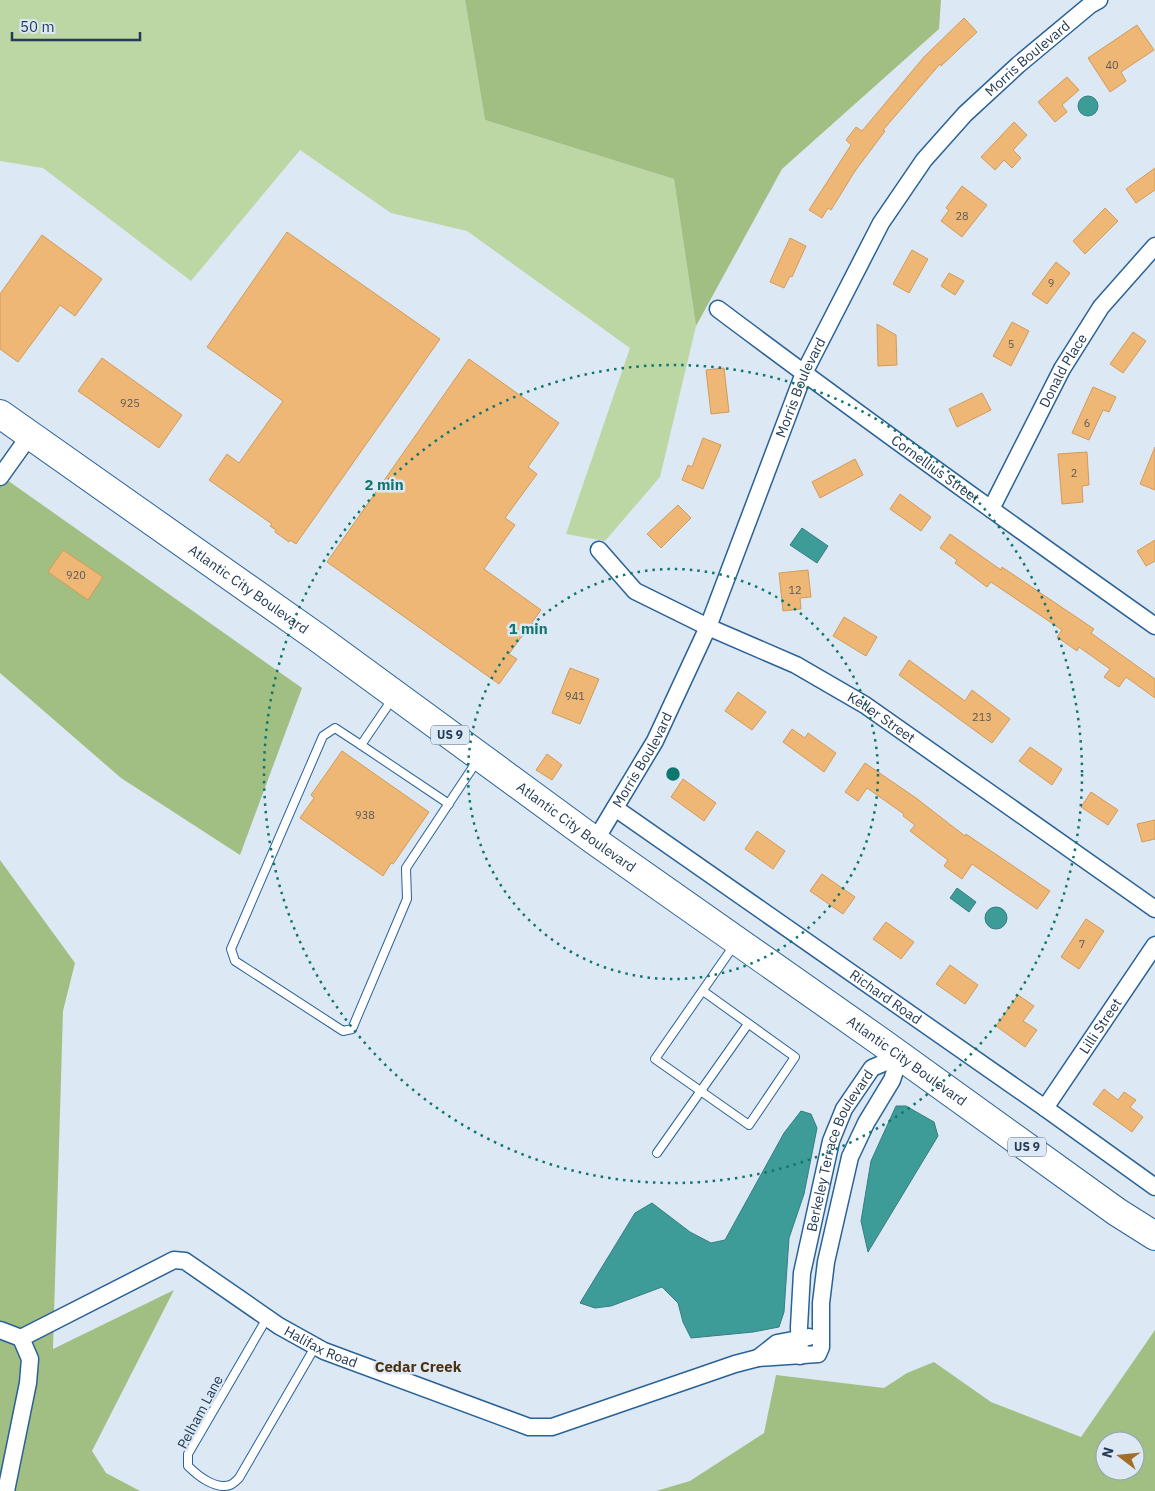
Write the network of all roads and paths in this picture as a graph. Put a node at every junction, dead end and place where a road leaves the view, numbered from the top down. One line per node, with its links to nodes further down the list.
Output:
1 (1093, 2): 4 (street, Morris Boulevard)
2 (1155, 246): 8 (street, Donald Place)
3 (718, 308): 4 (street, Cornellius Street)
4 (804, 373): 8 (street, Cornellius Street); 11 (street, Morris Boulevard)
5 (0, 414): 6 (highway, Atlantic City Boulevard / US 9)
6 (30, 435): 7 (street); 12 (highway, Atlantic City Boulevard / US 9)
7 (0, 477)
8 (991, 509): 10 (street, Cornellius Street)
9 (598, 550): 11 (street, Keller Street)
10 (1155, 626)
11 (708, 627): 16 (street, Morris Boulevard); 18 (street, Keller Street)
12 (395, 695): 13 (lane); 14 (highway, Atlantic City Boulevard / US 9)
13 (361, 746): 15 (lane); 15 (lane)
14 (480, 757): 15 (lane); 17 (highway, Atlantic City Boulevard / US 9)
15 (448, 804)
16 (615, 808): 17 (street, Morris Boulevard); 25 (street, Richard Road)
17 (595, 841): 19 (highway, Atlantic City Boulevard / US 9)
18 (1155, 909)
19 (738, 941): 21 (lane); 23 (highway, Atlantic City Boulevard / US 9)
20 (1155, 945): 25 (street, Lilli Street)
21 (703, 990): 22 (lane); 24 (lane)
22 (748, 1024): 24 (lane); 24 (lane)
23 (900, 1056): 28 (highway, Atlantic City Boulevard / US 9); 31 (street, Berkeley Terrace Boulevard); 33 (street, Berkeley Terrace Boulevard)
24 (701, 1091): 26 (lane)
25 (1045, 1108): 27 (street, Richard Road)
26 (657, 1153)
27 (1155, 1187)
28 (1155, 1236)
29 (267, 1318): 32 (street, Halifax Road); 34 (street, Halifax Road); 34 (lane, Pelham Lane)
30 (0, 1330): 32 (street)
31 (820, 1336): 33 (street, Halifax Road); 35 (street, Berkeley Terrace Boulevard)
32 (21, 1338): 37 (street)
33 (800, 1338): 35 (street, Berkeley Terrace Boulevard); 36 (street, Halifax Road)
34 (315, 1347): 36 (street, Halifax Road)
35 (800, 1356): 36 (street, Halifax Road)
36 (758, 1358)
37 (6, 1491)

